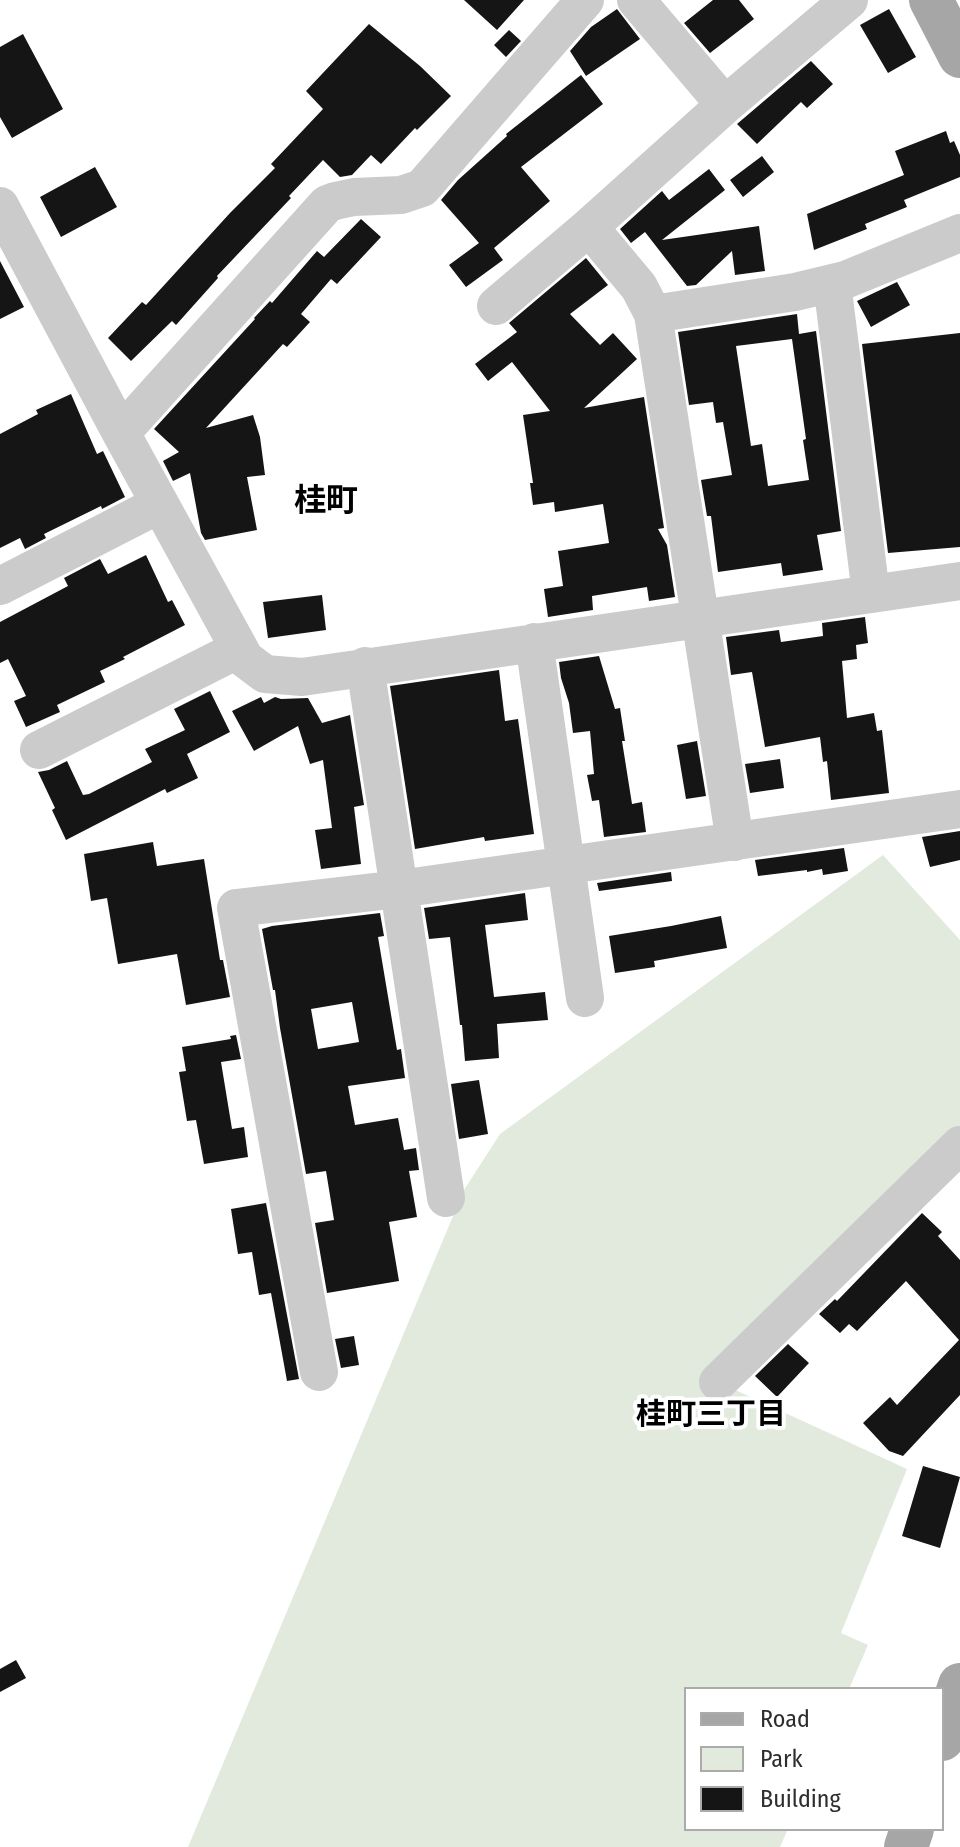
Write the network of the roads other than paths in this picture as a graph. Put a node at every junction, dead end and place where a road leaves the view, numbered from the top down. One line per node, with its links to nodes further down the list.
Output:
1 (585, 0): 13 (street)
2 (636, 0): 6 (street)
3 (849, 0): 6 (street)
4 (931, 0): 5 (main road)
5 (960, 56)
6 (725, 105): 8 (street)
7 (0, 206): 13 (street)
8 (589, 227): 11 (street); 12 (street)
9 (960, 233): 10 (street)
10 (832, 283): 12 (street); 17 (street)
11 (496, 306)
12 (653, 314): 18 (street)
13 (121, 433): 14 (street)
14 (160, 504): 16 (street); 20 (street)
15 (960, 581): 17 (street)
16 (0, 586)
17 (871, 594): 18 (street)
18 (700, 619): 19 (street); 24 (street)
19 (534, 642): 21 (street); 25 (street)
20 (239, 649): 21 (street); 22 (street)
21 (365, 666): 26 (street)
22 (39, 750)
23 (960, 809): 24 (street)
24 (735, 842): 25 (street)
25 (565, 866): 26 (street); 27 (street)
26 (399, 889): 29 (street); 30 (street)
27 (585, 998)
28 (960, 1145): 31 (street)
29 (446, 1198)
30 (319, 1372)
31 (718, 1382)
32 (959, 1695): 33 (main road)
33 (944, 1734)

